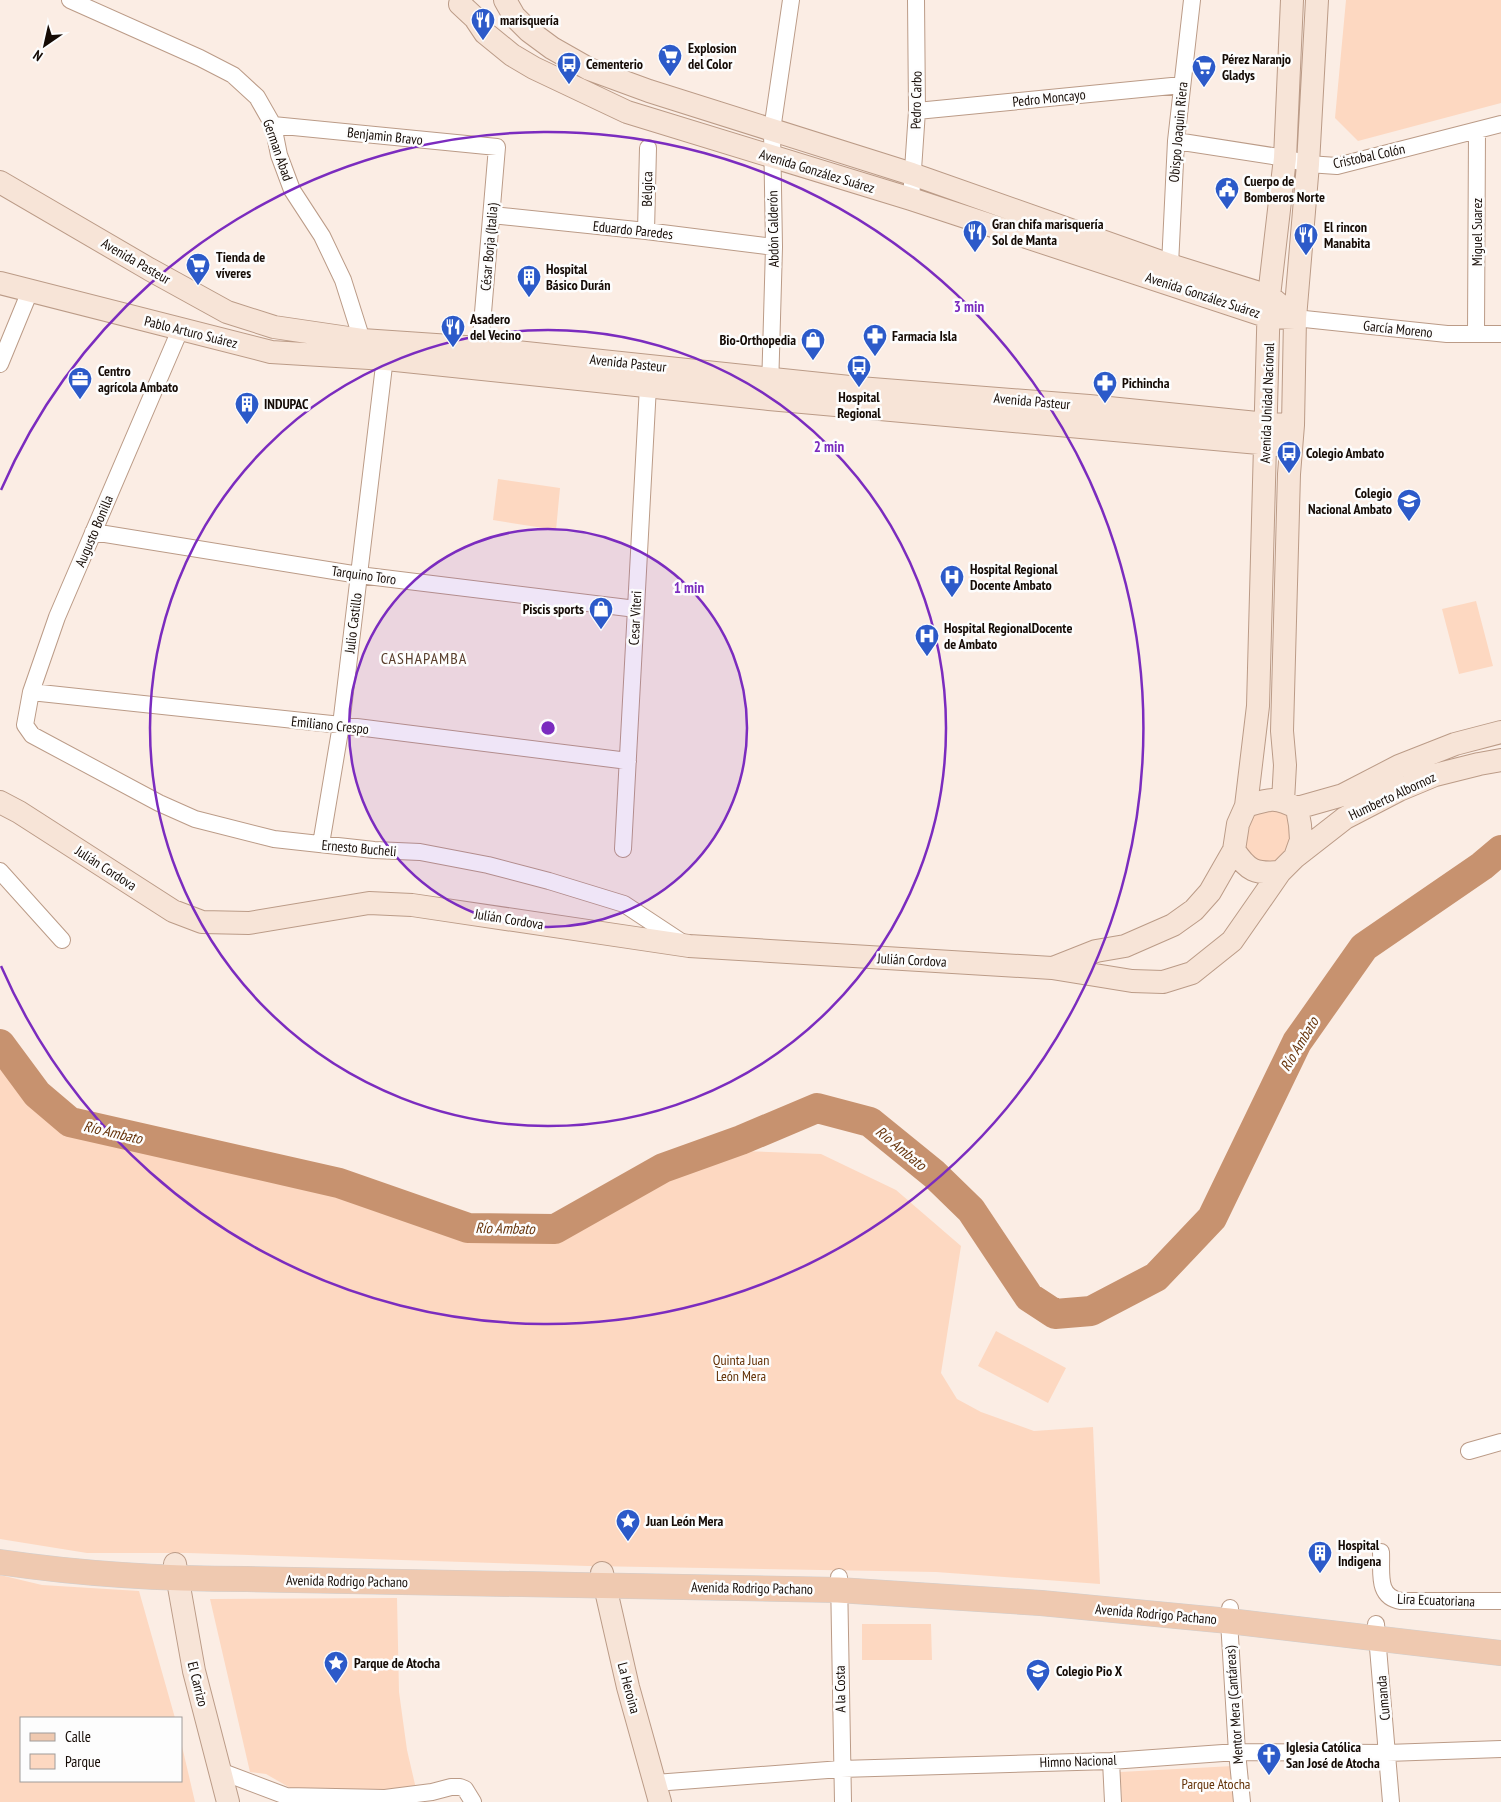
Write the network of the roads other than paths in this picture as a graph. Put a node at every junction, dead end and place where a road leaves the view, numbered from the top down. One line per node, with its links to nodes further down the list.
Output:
1 (70, 0): 12 (street, German Abad)
2 (505, 0): 13 (main road, Avenida González Suárez)
3 (791, 0): 13 (street, Abdón Calderón)
4 (916, 0): 10 (street, Pedro Carbo)
5 (1192, 0): 9 (street, Obispo Joaquin Riera)
6 (1292, 0): 19 (main road, Avenida Unidad Nacional)
7 (1317, 0): 20 (main road, Avenida Unidad Nacional)
8 (464, 1): 18 (main road, Avenida González Suárez)
9 (1182, 85): 10 (street, Pedro Moncayo); 15 (street, Obispo Joaquin Riera)
10 (917, 112): 21 (street, Pedro Carbo)
11 (1501, 124): 14 (street, Cristobal Colón)
12 (273, 125): 16 (street, Benjamin Bravo); 35 (street, German Abad)
13 (772, 130): 18 (street, Abdón Calderón); 21 (main road, Avenida González Suárez)
14 (1477, 131): 20 (street, Cristobal Colón); 33 (street, Miguel Suarez)
15 (1176, 141): 19 (street, Cristobal Colón); 27 (street, Obispo Joaquin Riera)
16 (497, 147): 24 (street, César Borja (Italia))
17 (648, 148): 25 (street, Bélgica)
18 (772, 157): 23 (main road, Avenida González Suárez); 26 (street, Abdón Calderón)
19 (1285, 158): 20 (street, Cristobal Colón); 30 (main road, Avenida Unidad Nacional)
20 (1308, 164): 31 (main road, Avenida Unidad Nacional)
21 (912, 174): 23 (street, Pedro Carbo); 27 (main road, Avenida González Suárez)
22 (0, 182): 35 (main road, Avenida Pasteur)
23 (912, 199): 30 (main road, Avenida González Suárez)
24 (492, 215): 25 (street, Eduardo Paredes); 36 (street, César Borja (Italia))
25 (646, 231): 26 (street, Eduardo Paredes)
26 (774, 247): 40 (street, Abdón Calderón)
27 (1170, 265): 30 (main road, Avenida González Suárez)
28 (0, 283): 29 (main road, Pablo Arturo Suárez)
29 (30, 291): 32 (main road, Pablo Arturo Suárez); 38 (street)
30 (1269, 307): 31 (main road, Avenida González Suárez); 41 (main road, Avenida Unidad Nacional)
31 (1295, 318): 33 (street, García Moreno); 42 (main road, Avenida Unidad Nacional)
32 (180, 330): 37 (main road, Pablo Arturo Suárez); 43 (street, Augusto Bonilla)
33 (1476, 334): 34 (street, García Moreno)
34 (1501, 334)
35 (362, 340): 37 (main road, Avenida Pasteur)
36 (480, 348): 37 (main road, Avenida Pasteur); 40 (main road, Avenida Pasteur)
37 (386, 350): 39 (main road, Avenida Pasteur); 44 (street, Julio Castillo)
38 (0, 364)
39 (648, 386): 40 (main road, Avenida Pasteur); 45 (street, Cesar Viteri)
40 (769, 389): 41 (main road, Avenida Pasteur)
41 (1266, 434): 42 (main road, Avenida Pasteur); 54 (main road, Avenida Unidad Nacional)
42 (1292, 436): 53 (main road, Avenida Unidad Nacional)
43 (93, 532): 44 (street, Tarquino Toro); 46 (street, Augusto Bonilla)
44 (359, 575): 45 (street, Tarquino Toro); 47 (street, Julio Castillo)
45 (636, 609): 51 (street, Cesar Viteri)
46 (32, 692): 47 (street, Emiliano Crespo); 49 (street, Augusto Bonilla)
47 (341, 726): 51 (street, Emiliano Crespo); 55 (street, Julio Castillo)
48 (1501, 732): 53 (main road, Humberto Albornoz)
49 (32, 735): 55 (street, Ernesto Bucheli)
50 (1501, 760): 58 (main road, Humberto Albornoz)
51 (628, 761): 56 (street, Cesar Viteri)
52 (0, 802): 61 (main road, Julián Cordova)
53 (1290, 804): 54 (main road); 58 (main road)
54 (1246, 806): 57 (main road)
55 (321, 844): 61 (street, Ernesto Bucheli)
56 (623, 849)
57 (1234, 850): 58 (main road); 62 (main road, Julián Cordova)
58 (1288, 865): 62 (main road, Julián Cordova)
59 (0, 871): 60 (street)
60 (62, 940)
61 (689, 946): 62 (main road, Julián Cordova)
62 (1052, 968)
63 (1501, 1442): 64 (street)
64 (1469, 1451)
65 (0, 1550): 68 (main road, Avenida Rodrigo Pachano)
66 (1381, 1552): 71 (street, Lira Ecuatoriana)
67 (0, 1562): 68 (main road, Avenida Rodrigo Pachano)
68 (176, 1572): 69 (main road, Avenida Rodrigo Pachano); 81 (main road, El Carrizo)
69 (603, 1579): 70 (main road, Avenida Rodrigo Pachano); 82 (main road, La Heroina)
70 (838, 1583): 72 (main road, Avenida Rodrigo Pachano); 80 (street, A la Costa)
71 (1501, 1601)
72 (1229, 1614): 73 (main road, Avenida Rodrigo Pachano); 77 (street, Mentor Mera (Cantáreas))
73 (1377, 1632): 74 (main road, Avenida Rodrigo Pachano); 75 (main road, Avenida Rodrigo Pachano); 78 (street, Cumanda)
74 (1501, 1638)
75 (1501, 1653)
76 (1501, 1748): 78 (street, Himno Nacional)
77 (1237, 1752): 78 (street, Himno Nacional); 79 (street, Himno Nacional); 87 (street, Mentor Mera (Cantáreas))
78 (1387, 1753): 88 (street, Cumanda)
79 (1111, 1760): 80 (street, Himno Nacional); 86 (street)
80 (842, 1769): 82 (street, Himno Nacional); 85 (street, A la Costa)
81 (220, 1771): 83 (main road, El Carrizo); 84 (street)
82 (658, 1792)
83 (228, 1802)
84 (473, 1802)
85 (843, 1802)
86 (1114, 1802)
87 (1242, 1802)
88 (1391, 1802)

